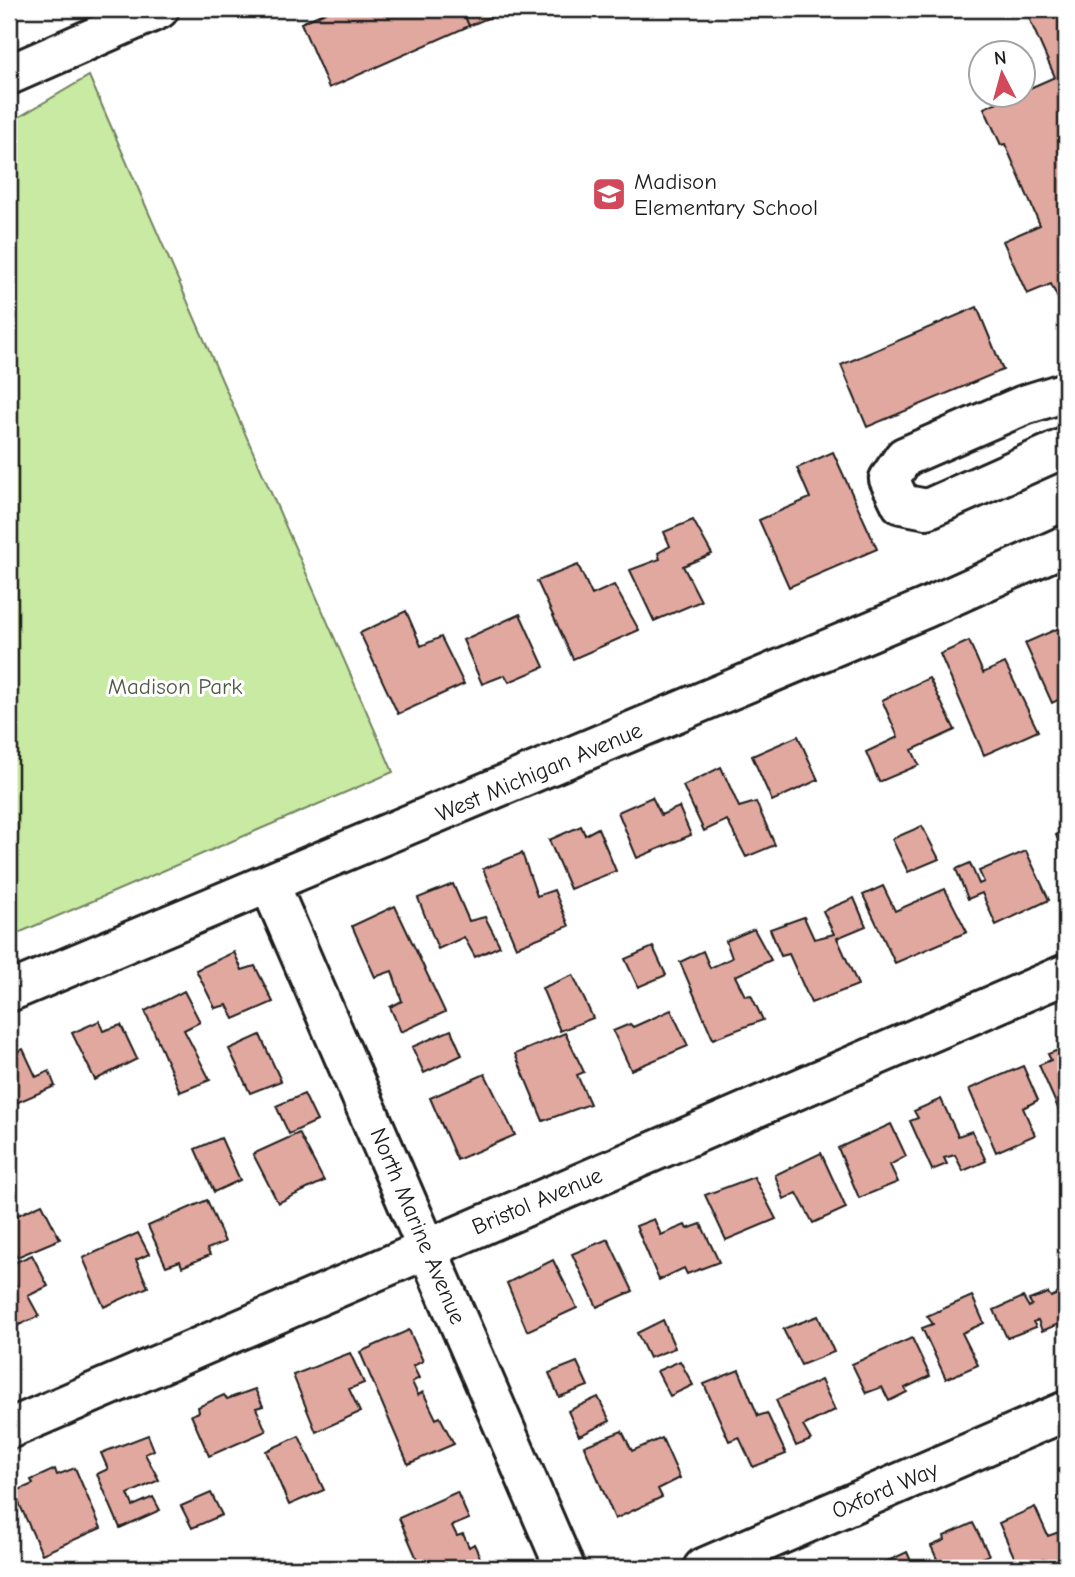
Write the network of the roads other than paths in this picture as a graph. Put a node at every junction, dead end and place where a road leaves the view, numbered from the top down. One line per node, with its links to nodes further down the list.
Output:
1 (159, 9): 2 (street)
2 (9, 75)
3 (1066, 392): 4 (street)
4 (1066, 447)
5 (1066, 545): 6 (street, West Michigan Avenue)
6 (270, 885): 8 (street, West Michigan Avenue); 9 (street, North Marine Avenue)
7 (1066, 974): 9 (street, Bristol Avenue)
8 (9, 992)
9 (427, 1248): 11 (street, Bristol Avenue); 12 (street, North Marine Avenue)
10 (1066, 1411): 13 (street, Oxford Way)
11 (9, 1429)
12 (565, 1568)
13 (703, 1568)

